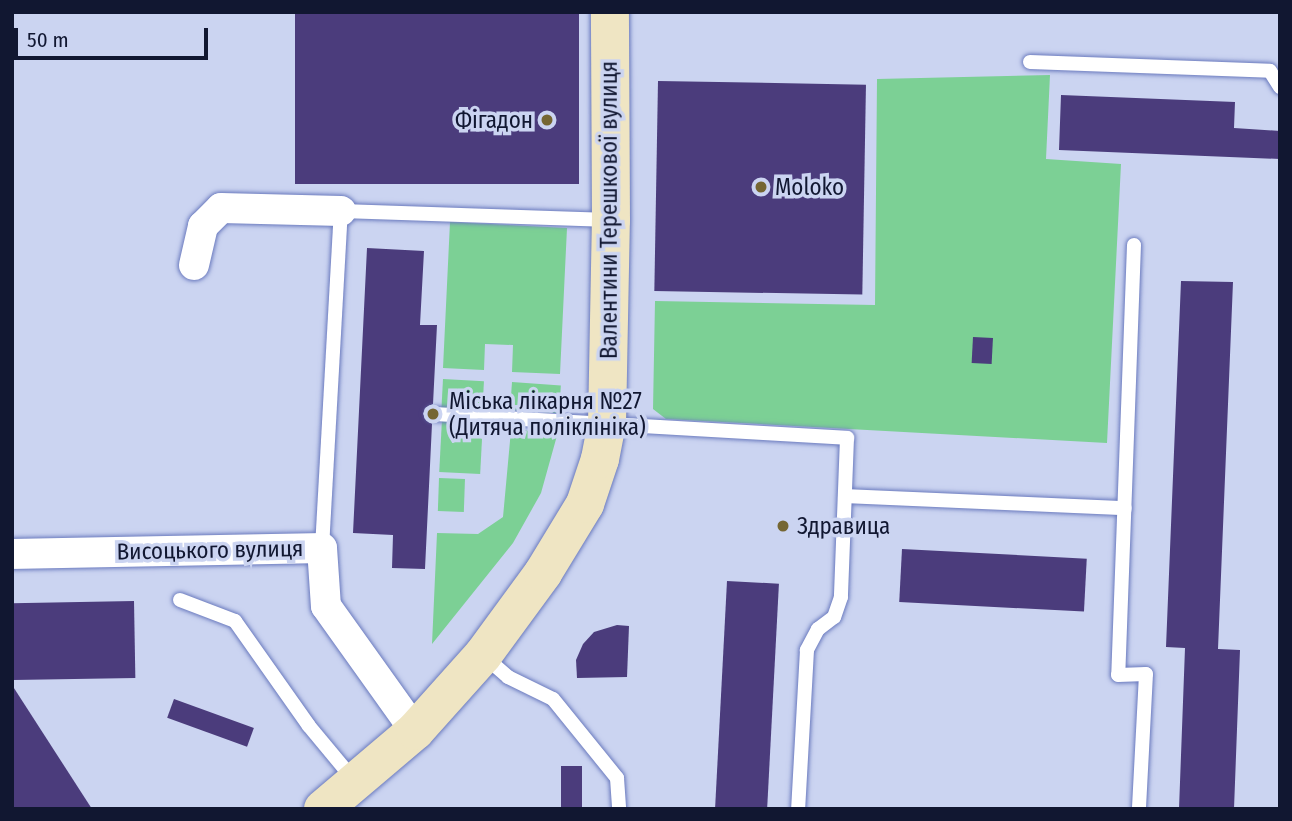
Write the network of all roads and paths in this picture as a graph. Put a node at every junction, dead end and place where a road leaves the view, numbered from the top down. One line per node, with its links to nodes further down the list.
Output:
1 (610, 12): 5 (street, Валентини Терешкової вулиця)
2 (1030, 62): 3 (lane)
3 (1280, 87)
4 (341, 211): 5 (lane); 7 (street); 12 (lane)
5 (611, 220): 9 (street, Валентини Терешкової вулиця)
6 (1133, 246): 11 (lane)
7 (194, 265)
8 (433, 415): 9 (lane)
9 (607, 424): 10 (lane); 15 (street, Валентини Терешкової вулиця)
10 (845, 496): 11 (lane); 20 (lane)
11 (1125, 508): 21 (lane)
12 (322, 548): 13 (street, Висоцького вулиця); 16 (street, Висоцького вулиця)
13 (12, 554)
14 (180, 600): 17 (lane)
15 (483, 655): 16 (street, Валентини Терешкової вулиця); 19 (lane)
16 (415, 731): 17 (street, Валентини Терешкової вулиця)
17 (355, 781): 18 (street, Валентини Терешкової вулиця)
18 (323, 809)
19 (619, 809)
20 (798, 809)
21 (1139, 809)

